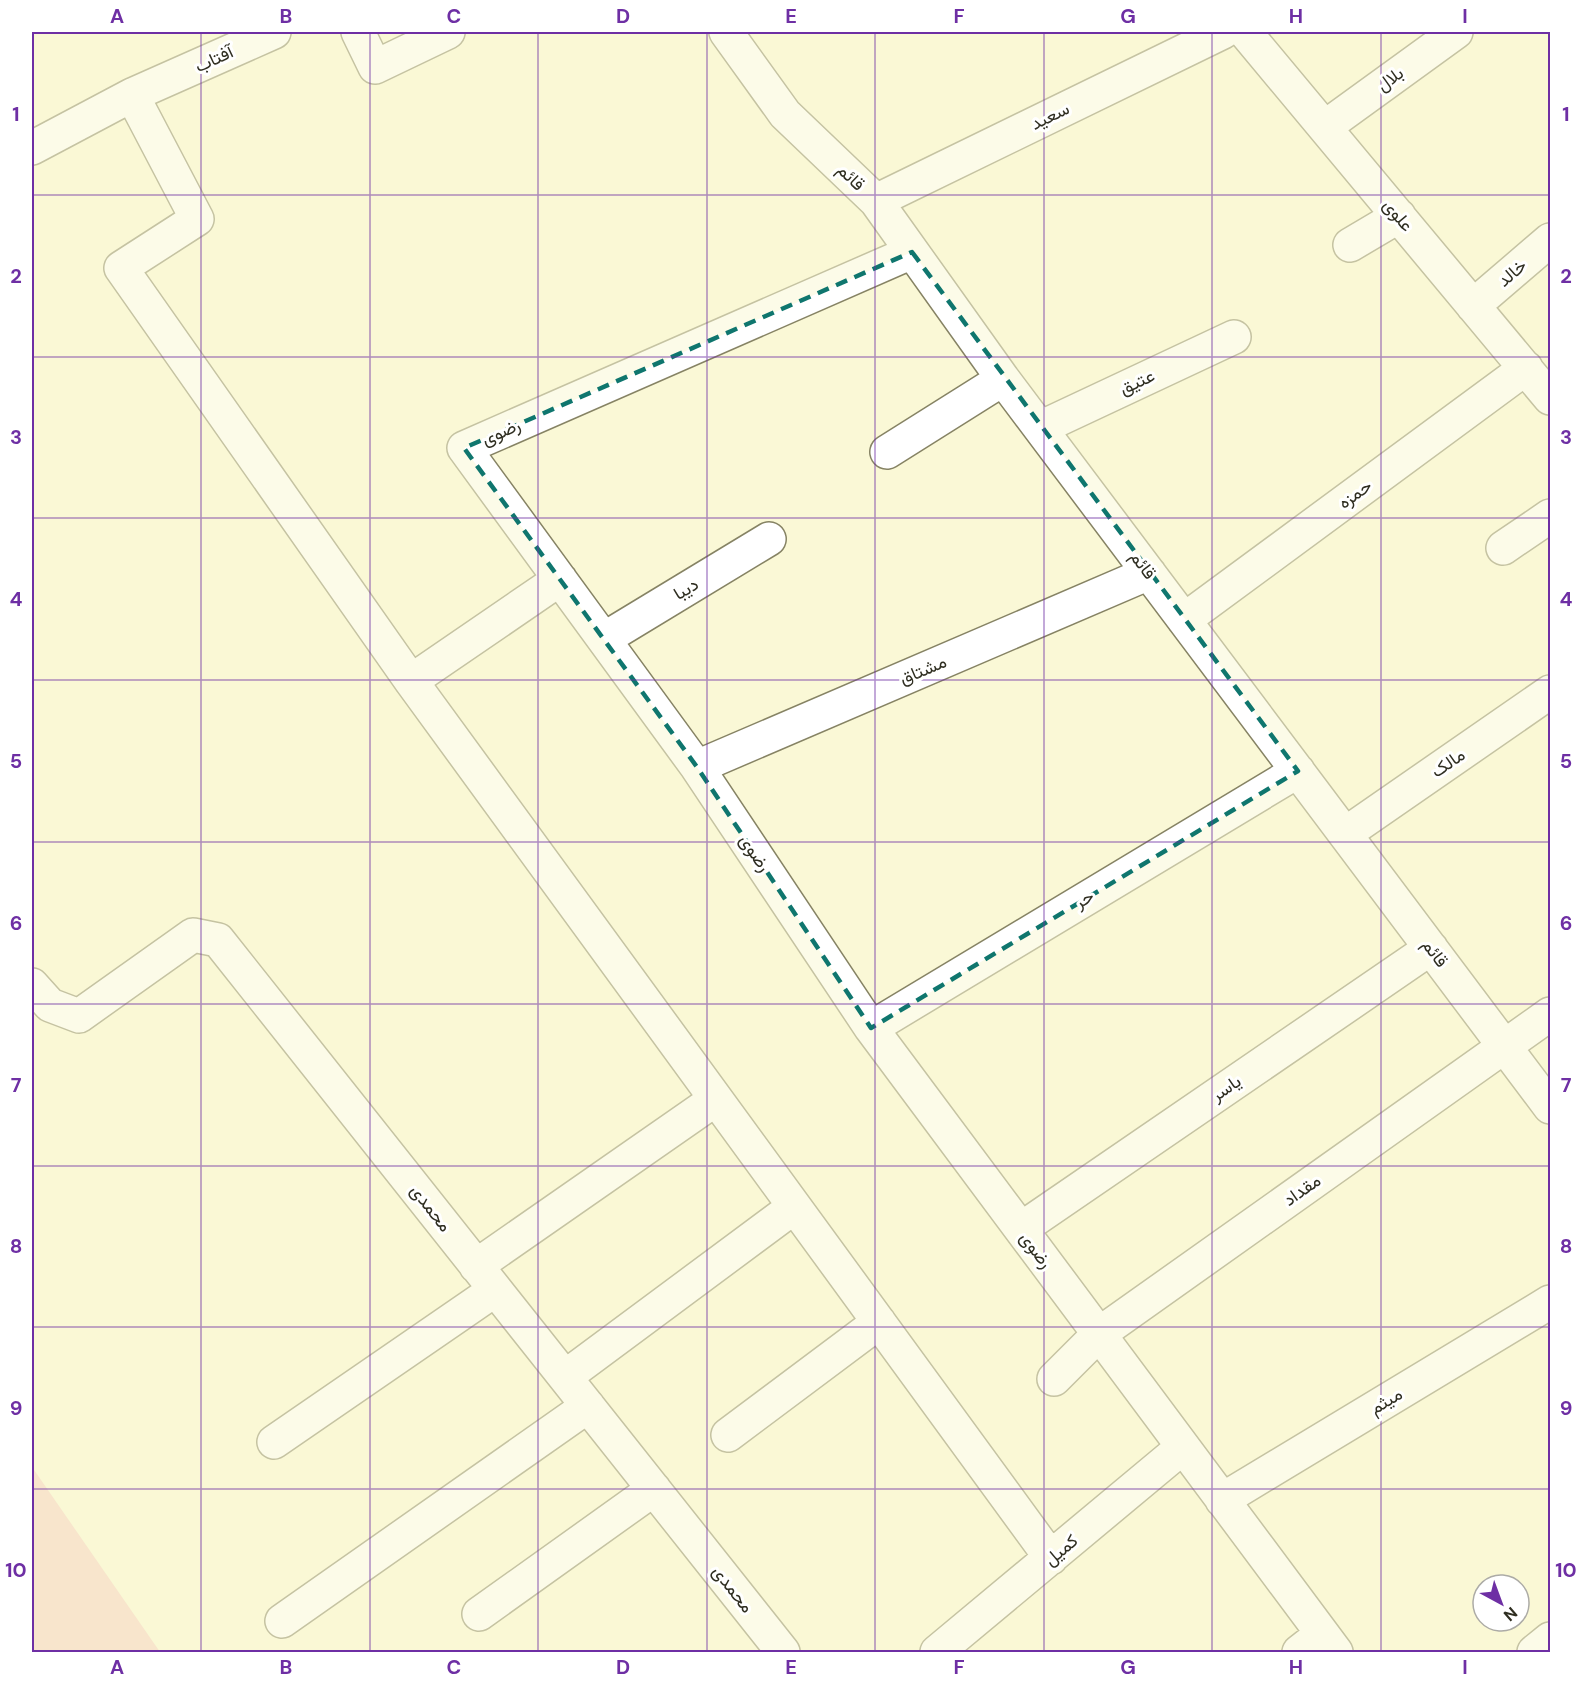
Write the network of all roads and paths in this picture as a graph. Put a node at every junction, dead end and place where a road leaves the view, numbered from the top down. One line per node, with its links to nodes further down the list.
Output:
1 (274, 32): 7 (street, آفتاب)
2 (358, 32): 3 (street)
3 (448, 32)
4 (726, 32): 10 (street, قائم)
5 (1242, 32): 8 (street, علوی); 10 (street, سعید)
6 (1456, 32): 8 (street, بلال)
7 (132, 95): 9 (street, آفتاب); 29 (street)
8 (1325, 127): 11 (street, علوی)
9 (32, 148)
10 (876, 201): 14 (street, قائم)
11 (1399, 216): 13 (street); 15 (street, علوی)
12 (1551, 240): 15 (street, خالد)
13 (1350, 245)
14 (912, 252): 18 (street, قائم); 26 (street, رضوی)
15 (1473, 306): 17 (street, علوی)
16 (1234, 337): 20 (street, عتیق)
17 (1526, 368): 19 (street, علوی); 27 (street, حمزه)
18 (1003, 379): 20 (street, قائم); 21 (street)
19 (1551, 398)
20 (1040, 428): 25 (street, قائم)
21 (887, 452)
22 (1551, 516): 24 (street)
23 (769, 539): 28 (street, دیبا)
24 (1503, 548)
25 (1149, 573): 27 (street, قائم); 31 (street, مشتاق)
26 (560, 579): 28 (street, رضوی); 29 (street)
27 (1184, 620): 32 (street, قائم)
28 (604, 639): 31 (street, رضوی)
29 (411, 681): 39 (street)
30 (1551, 692): 33 (street, مالک)
31 (697, 767): 37 (street, رضوی)
32 (1298, 771): 33 (street, قائم); 37 (street, حر)
33 (1345, 834): 34 (street, قائم)
34 (1431, 948): 38 (street, قائم); 42 (street, یاسر)
35 (32, 985): 43 (street, محمدی)
36 (1551, 1014): 38 (street, مقداد)
37 (871, 1028): 42 (street, رضوی)
38 (1505, 1046): 40 (street, قائم); 46 (street, مقداد)
39 (716, 1099): 41 (street); 43 (street)
40 (1551, 1107)
41 (794, 1207): 45 (street); 47 (street)
42 (1021, 1228): 46 (street, رضوی)
43 (486, 1278): 47 (street, محمدی); 51 (street)
44 (1551, 1302): 54 (street, میثم)
45 (879, 1322): 50 (street); 55 (street)
46 (1099, 1334): 48 (street, مقداد); 52 (street, رضوی)
47 (565, 1377): 49 (street, محمدی)
48 (1054, 1379)
49 (588, 1406): 53 (street, محمدی); 57 (street)
50 (728, 1436)
51 (274, 1442)
52 (1183, 1447): 54 (street, رضوی); 55 (street, کمیل)
53 (654, 1489): 56 (street); 60 (street, محمدی)
54 (1222, 1500): 59 (street, رضوی)
55 (1051, 1558): 61 (street, کمیل)
56 (479, 1614)
57 (282, 1621)
58 (1551, 1639): 62 (street)
59 (1319, 1646)
60 (783, 1653)
61 (937, 1653)
62 (1534, 1653)

